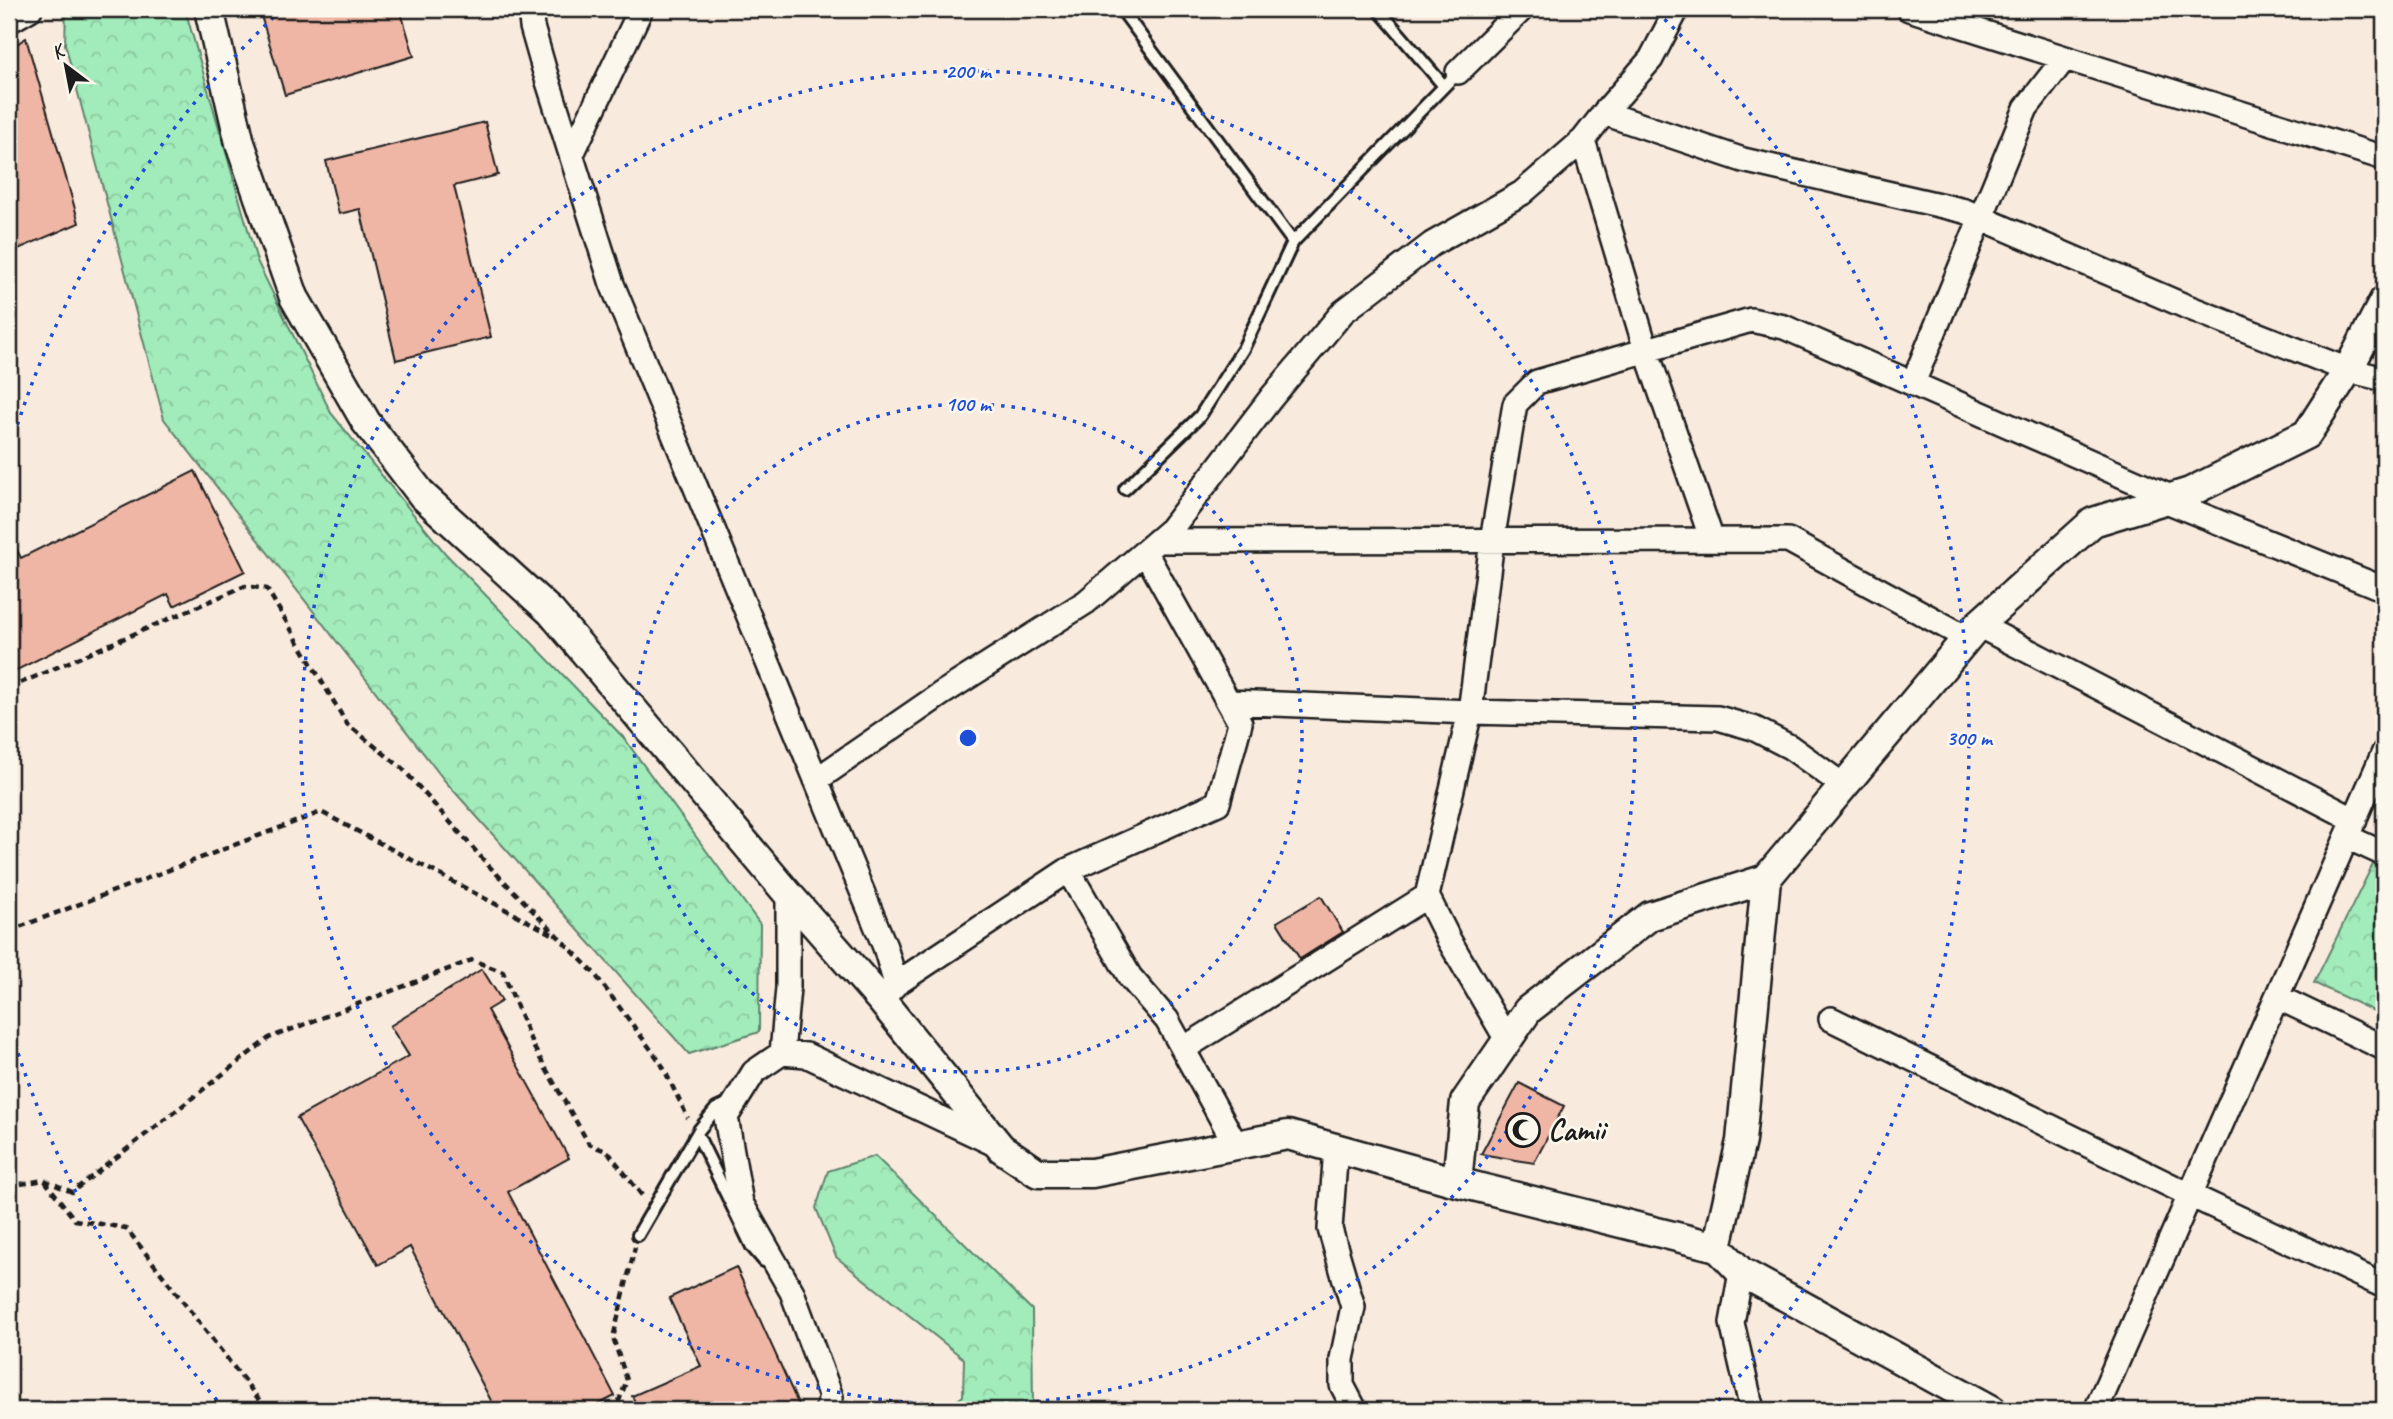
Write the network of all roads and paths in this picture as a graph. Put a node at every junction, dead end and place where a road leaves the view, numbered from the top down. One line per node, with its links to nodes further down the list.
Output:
1 (30, 9): 10 (street)
2 (209, 9): 41 (street)
3 (530, 9): 15 (street)
4 (641, 9): 15 (street)
5 (1121, 9): 18 (lane)
6 (1378, 9): 12 (lane)
7 (1522, 9): 12 (street)
8 (1677, 9): 13 (street)
9 (1909, 9): 11 (street)
10 (9, 21)
11 (2065, 58): 16 (street); 17 (street)
12 (1451, 79): 18 (lane)
13 (1604, 113): 14 (street); 17 (street)
14 (1583, 140): 20 (street); 28 (street)
15 (572, 154): 35 (street)
16 (2384, 158)
17 (1981, 218): 21 (street); 23 (street)
18 (1293, 242): 24 (lane)
19 (2384, 301): 21 (street)
20 (1646, 350): 23 (street); 26 (street); 27 (street)
21 (2348, 370): 22 (street); 25 (street)
22 (2384, 379)
23 (1913, 383): 25 (street)
24 (1125, 489)
25 (2168, 499): 29 (street); 30 (street)
26 (1712, 540): 27 (street); 30 (street)
27 (1492, 541): 28 (street); 33 (street)
28 (1151, 546): 32 (street); 35 (street)
29 (2384, 589)
30 (1972, 631): 36 (street); 37 (street)
31 (9, 688): 44 (path)
32 (1229, 702): 33 (street); 39 (street)
33 (1470, 712): 36 (street); 42 (street)
34 (2384, 752): 37 (street)
35 (816, 780): 45 (street)
36 (1844, 786): 40 (street)
37 (2351, 828): 38 (street); 46 (street)
38 (2384, 854)
39 (1068, 870): 45 (street); 50 (street)
40 (1766, 879): 48 (street); 63 (street)
41 (788, 894): 45 (street); 51 (street)
42 (1427, 896): 48 (street); 50 (street)
43 (9, 930): 44 (path)
44 (560, 938): 53 (path)
45 (888, 992): 55 (street)
46 (2277, 997): 49 (street); 60 (street)
47 (1830, 1019): 60 (street)
48 (1507, 1040): 58 (street)
49 (2384, 1048)
50 (1183, 1049): 54 (street)
51 (782, 1054): 52 (street); 55 (street)
52 (736, 1100): 53 (lane); 66 (street)
53 (697, 1135): 61 (lane); 66 (lane)
54 (1236, 1145): 55 (street); 56 (street)
55 (1001, 1148)
56 (1336, 1148): 58 (street); 70 (street)
57 (44, 1180): 59 (path); 61 (path); 67 (path)
58 (1457, 1182): 63 (street)
59 (9, 1186)
60 (2190, 1195): 65 (street); 73 (street)
61 (653, 1209): 62 (lane)
62 (638, 1235): 68 (path)
63 (1717, 1247): 64 (street)
64 (1741, 1272): 71 (street); 72 (street)
65 (2384, 1286)
66 (792, 1292): 69 (street)
67 (267, 1410)
68 (610, 1410)
69 (827, 1410)
70 (1355, 1410)
71 (1752, 1410)
72 (1992, 1410)
73 (2096, 1410)

